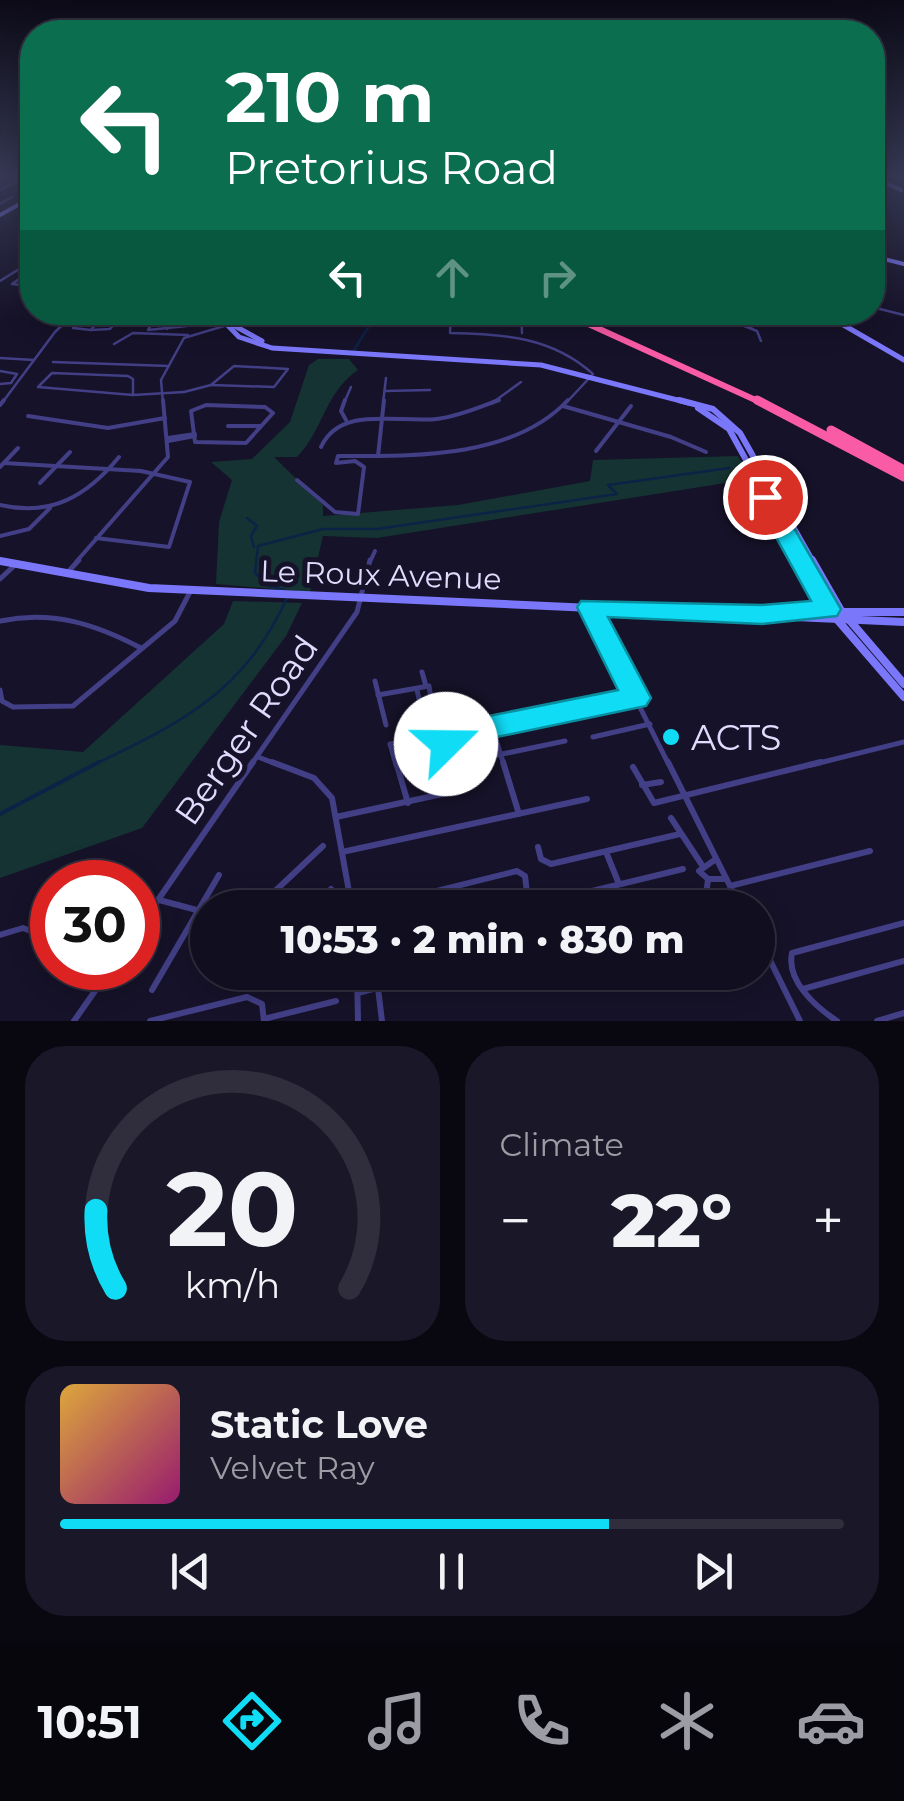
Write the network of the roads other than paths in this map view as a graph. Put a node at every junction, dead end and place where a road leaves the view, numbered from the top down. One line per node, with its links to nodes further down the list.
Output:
1 (67, 325): 26 (street)
2 (74, 325): 19 (street)
3 (95, 325): 19 (street)
4 (114, 325): 19 (street)
5 (151, 325): 18 (street)
6 (170, 325): 18 (street)
7 (188, 325): 18 (street)
8 (228, 325): 21 (street); 28 (main road)
9 (450, 325): 20 (street)
10 (521, 325): 20 (street)
11 (592, 325): 65 (highway)
12 (604, 325): 65 (highway)
13 (743, 325): 17 (street)
14 (754, 325): 17 (street)
15 (845, 325): 24 (main road)
16 (850, 325): 24 (main road)
17 (749, 327): 22 (street)
18 (168, 328)
19 (91, 330)
20 (522, 334): 31 (street)
21 (188, 335): 23 (street); 29 (street)
22 (761, 341)
23 (114, 344)
24 (904, 357)
25 (0, 359): 26 (street)
26 (34, 362): 42 (street)
27 (53, 362): 29 (street)
28 (523, 364): 31 (main road); 31 (main road)
29 (169, 366): 39 (street)
30 (0, 371): 34 (street)
31 (589, 374): 43 (street); 80 (main road); 81 (main road)
32 (386, 378): 38 (street)
33 (521, 382): 48 (street)
34 (0, 384)
35 (211, 385): 35 (street); 40 (street)
36 (352, 387): 47 (street)
37 (430, 390): 38 (street)
38 (384, 391): 48 (street)
39 (162, 392): 40 (street); 41 (street); 46 (street)
40 (184, 392)
41 (133, 396): 41 (street)
42 (0, 405)
43 (563, 406): 49 (street); 59 (street)
44 (631, 406): 49 (street)
45 (28, 416): 46 (street)
46 (165, 418): 53 (street)
47 (346, 420): 48 (street); 54 (street)
48 (382, 421): 59 (street)
49 (618, 422): 56 (street); 58 (street)
50 (228, 426): 51 (street)
51 (261, 426): 52 (street); 52 (street)
52 (195, 435): 53 (street)
53 (168, 440): 64 (street)
54 (320, 447)
55 (18, 448): 61 (street)
56 (596, 451)
57 (70, 452): 62 (street)
58 (706, 452)
59 (378, 456): 66 (street)
60 (119, 457): 63 (street)
61 (2, 465): 62 (street)
62 (55, 468): 63 (street); 67 (street)
63 (108, 472): 64 (street); 69 (street)
64 (155, 473): 71 (street); 71 (street)
65 (904, 474)
66 (296, 480)
67 (40, 484)
68 (0, 505): 69 (street)
69 (50, 508): 70 (street)
70 (0, 536)
71 (96, 538): 75 (street)
72 (375, 551): 78 (street, Berger Road)
73 (0, 560): 74 (main road, Le Roux Avenue)
74 (16, 565): 75 (main road, Le Roux Avenue); 76 (street)
75 (64, 576): 77 (main road, Le Roux Avenue)
76 (0, 579)
77 (192, 590): 78 (main road, Le Roux Avenue); 88 (street)
78 (366, 598): 79 (main road, Le Roux Avenue); 108 (street, Berger Road)
79 (590, 607): 83 (main road, Le Roux Avenue); 97 (street)
80 (828, 609): 81 (main road, Le Roux Avenue); 83 (main road, Le Roux Avenue); 84 (main road)
81 (840, 609): 82 (main road, Le Roux Avenue); 85 (main road)
82 (904, 612)
83 (762, 614): 84 (main road, Le Roux Avenue)
84 (835, 619): 85 (main road, Le Roux Avenue); 96 (main road)
85 (849, 619): 87 (main road, Le Roux Avenue); 91 (main road)
86 (0, 620): 88 (street)
87 (904, 622)
88 (141, 648): 94 (street)
89 (422, 672): 92 (street)
90 (375, 681): 95 (street)
91 (904, 684)
92 (427, 686): 93 (street); 98 (street)
93 (417, 688): 95 (street); 98 (street)
94 (0, 690)
95 (378, 695): 100 (street)
96 (904, 696)
97 (636, 698): 99 (street); 101 (street)
98 (434, 712): 104 (street)
99 (650, 724): 102 (street); 113 (street)
100 (386, 725)
101 (492, 726): 104 (street); 107 (street)
102 (592, 737)
103 (421, 738): 115 (street)
104 (448, 738): 115 (street)
105 (565, 742): 107 (street)
106 (904, 742): 113 (street)
107 (501, 754): 109 (street); 116 (street)
108 (258, 757): 117 (street); 140 (street, Berger Road)
109 (459, 762)
110 (633, 767): 112 (street)
111 (661, 782): 112 (street)
112 (642, 785): 113 (street)
113 (686, 798): 125 (street)
114 (586, 799): 116 (street)
115 (408, 803): 117 (street)
116 (518, 814): 123 (street)
117 (336, 817): 123 (street)
118 (671, 818): 119 (street)
119 (680, 834): 124 (street); 126 (street)
120 (323, 846): 133 (street)
121 (538, 847): 124 (street)
122 (870, 851): 130 (street)
123 (342, 852): 134 (street)
124 (606, 852): 131 (street)
125 (716, 860): 126 (street); 130 (street)
126 (702, 865): 129 (street)
127 (683, 869): 131 (street)
128 (218, 875): 132 (street)
129 (708, 879): 130 (street); 138 (street)
130 (728, 882): 139 (street)
131 (619, 884): 137 (street)
132 (209, 890)
133 (276, 890)
134 (349, 890)
135 (440, 890): 136 (street)
136 (527, 890)
137 (595, 890)
138 (706, 890)
139 (732, 890)
140 (160, 896)
141 (160, 900): 142 (street)
142 (190, 910)
143 (190, 924): 149 (street)
144 (904, 924): 150 (street)
145 (30, 930): 146 (street)
146 (0, 936)
147 (904, 961): 150 (street)
148 (775, 970): 163 (street)
149 (160, 976)
150 (803, 989): 164 (street)
151 (96, 990): 159 (street)
152 (358, 990): 155 (street)
153 (370, 990): 155 (street)
154 (378, 990): 162 (street)
155 (358, 993): 161 (street)
156 (336, 1001): 158 (street)
157 (904, 1013): 165 (street)
158 (264, 1020): 160 (street)
159 (74, 1021)
160 (150, 1021)
161 (358, 1021)
162 (382, 1021)
163 (800, 1021)
164 (837, 1021)
165 (877, 1021)

